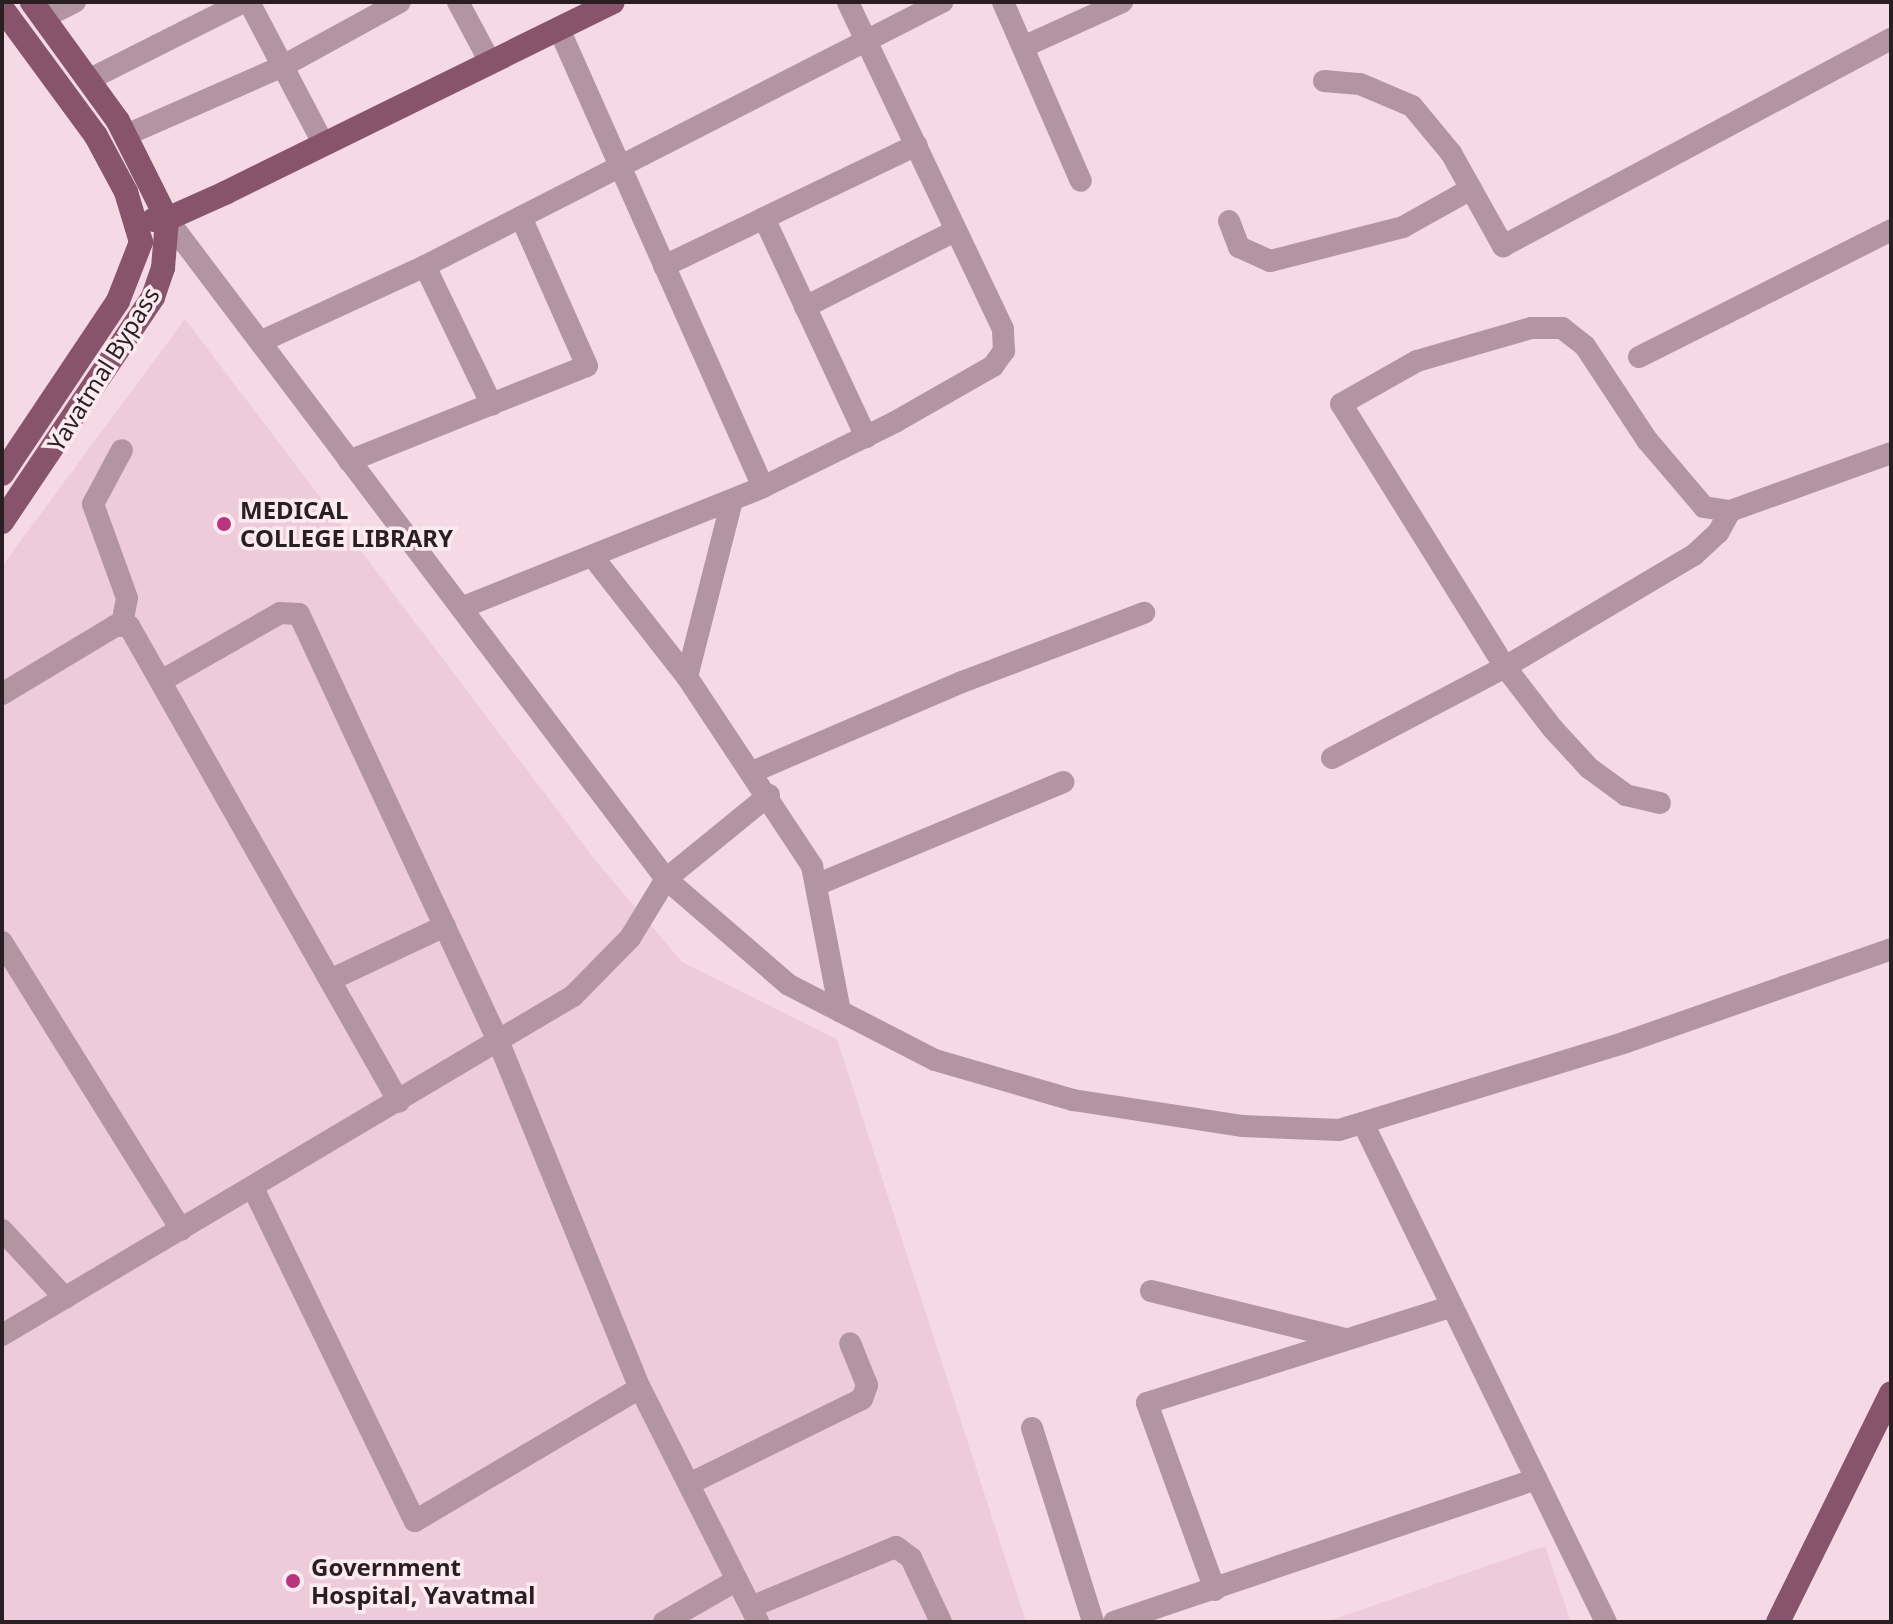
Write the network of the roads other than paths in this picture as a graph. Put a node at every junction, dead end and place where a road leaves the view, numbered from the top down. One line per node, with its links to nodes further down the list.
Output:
1 (75, 2): 12 (street)
2 (243, 2): 19 (street)
3 (249, 2): 18 (street)
4 (400, 2): 18 (street)
5 (458, 2): 17 (street)
6 (613, 2): 13 (main road)
7 (848, 2): 14 (street)
8 (942, 2): 14 (street)
9 (1003, 2): 16 (street)
10 (1122, 2): 16 (street)
11 (2, 8): 30 (main road, Yavatmal Bypass)
12 (38, 10): 19 (main road)
13 (559, 29): 17 (main road); 24 (street)
14 (865, 38): 23 (street); 24 (street)
15 (1891, 39): 26 (street)
16 (1023, 47): 25 (street)
17 (490, 62): 22 (main road)
18 (283, 66): 21 (street); 22 (street)
19 (88, 80): 21 (main road)
20 (1324, 81): 26 (street)
21 (126, 135): 29 (main road)
22 (324, 145): 29 (main road)
23 (916, 145): 28 (street); 33 (street)
24 (620, 166): 27 (street); 35 (street)
25 (1081, 181)
26 (1471, 189): 31 (street)
27 (521, 217): 34 (street); 39 (street)
28 (764, 218): 35 (street); 36 (street)
29 (167, 219): 30 (main road); 37 (street); 48 (main road, Yavatmal Bypass)
30 (138, 221): 44 (main road, Yavatmal Bypass)
31 (1229, 221)
32 (1891, 230): 38 (street)
33 (955, 231): 36 (street); 40 (street)
34 (425, 266): 37 (street); 39 (street)
35 (664, 266): 45 (street)
36 (805, 307): 40 (street)
37 (262, 341): 43 (street)
38 (1639, 357)
39 (492, 405): 43 (street)
40 (866, 437): 45 (street)
41 (122, 450): 52 (street)
42 (1891, 453): 47 (street)
43 (349, 461): 50 (street)
44 (2, 474)
45 (763, 487): 46 (street)
46 (732, 501): 49 (street); 54 (street)
47 (1730, 511): 53 (street); 53 (street)
48 (2, 522)
49 (593, 557): 50 (street); 54 (street)
50 (461, 608): 62 (street)
51 (1144, 613): 58 (street)
52 (122, 624): 55 (street); 56 (street)
53 (1505, 667): 57 (street); 61 (street)
54 (687, 677): 58 (street)
55 (161, 681): 64 (street); 67 (street)
56 (2, 694)
57 (1332, 758)
58 (752, 772): 60 (street)
59 (1063, 782): 63 (street)
60 (769, 795): 62 (street); 63 (street)
61 (1660, 803)
62 (666, 879): 68 (street); 69 (street)
63 (816, 885): 68 (street)
64 (445, 926): 67 (street); 69 (street)
65 (2, 942): 74 (street)
66 (1891, 949): 71 (street)
67 (330, 980): 70 (street)
68 (840, 1011): 71 (street)
69 (499, 1043): 70 (street); 81 (street)
70 (399, 1102): 72 (street)
71 (1363, 1123): 77 (street)
72 (253, 1188): 74 (street); 81 (street)
73 (2, 1230): 76 (street)
74 (181, 1230): 76 (street)
75 (1151, 1291): 79 (street)
76 (65, 1298): 78 (street)
77 (1452, 1306): 79 (street); 84 (street)
78 (2, 1335)
79 (1346, 1339): 87 (street)
80 (850, 1343): 85 (street)
81 (640, 1388): 85 (street)
82 (1891, 1393): 94 (main road)
83 (1032, 1428): 91 (street)
84 (1536, 1479): 87 (street); 93 (street)
85 (689, 1484): 86 (street)
86 (737, 1580): 88 (street); 89 (street)
87 (1215, 1590): 92 (street)
88 (754, 1615): 90 (street)
89 (664, 1622)
90 (941, 1622)
91 (1093, 1622)
92 (1114, 1622)
93 (1605, 1622)
94 (1778, 1622)

